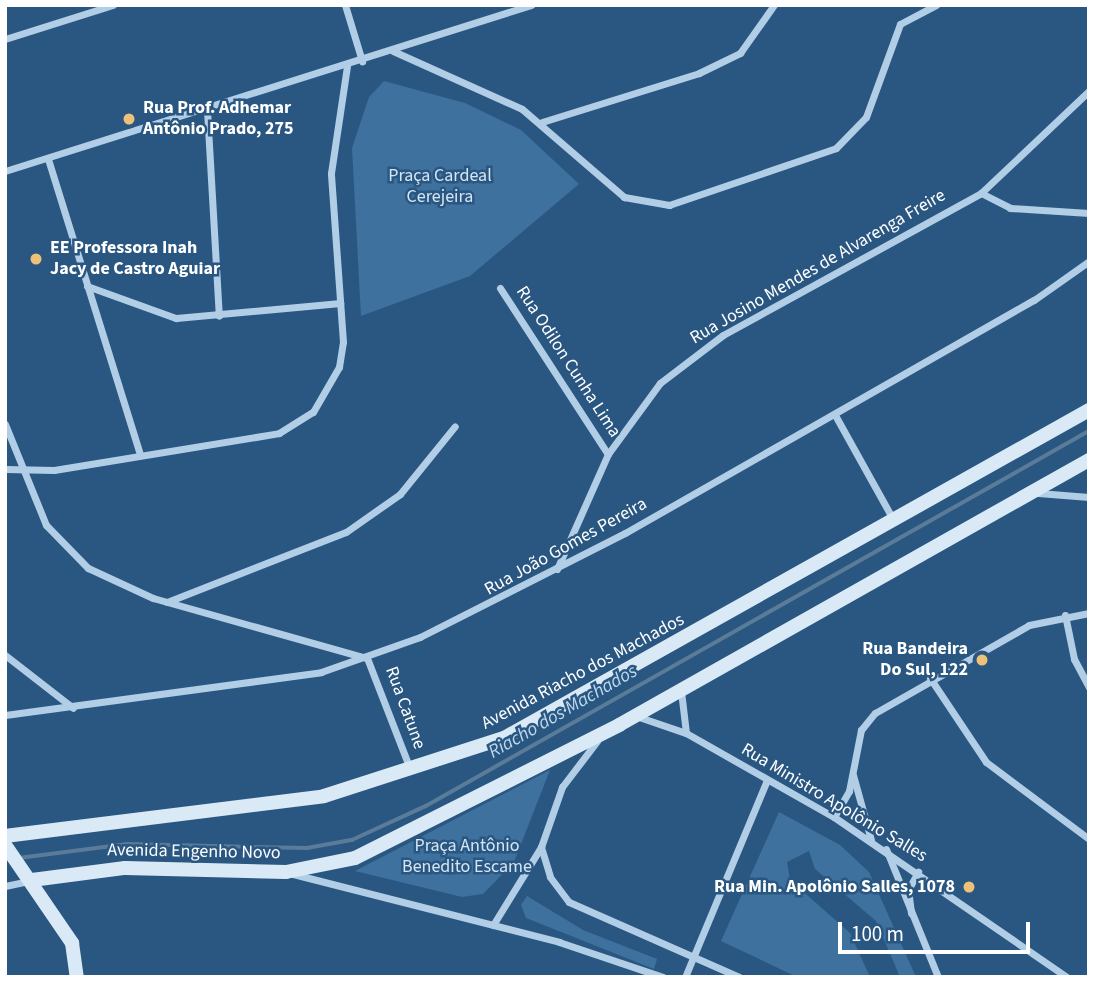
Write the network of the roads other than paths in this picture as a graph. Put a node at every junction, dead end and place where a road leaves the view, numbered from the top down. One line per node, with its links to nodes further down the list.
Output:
1 (113, 5): 6 (street)
2 (345, 5): 8 (street)
3 (531, 5): 7 (street)
4 (774, 5): 12 (street)
5 (936, 5): 12 (street)
6 (5, 39)
7 (393, 51): 8 (street); 12 (street)
8 (362, 61): 9 (street)
9 (347, 66): 11 (street); 20 (street)
10 (1089, 91): 15 (street, Rua Josino Mendes de Alvarenga Freire)
11 (207, 110): 13 (street); 21 (street)
12 (542, 122)
13 (48, 159): 14 (street); 18 (street)
14 (5, 172)
15 (981, 193): 16 (street); 27 (street, Rua Josino Mendes de Alvarenga Freire)
16 (1089, 213)
17 (1089, 261): 23 (street, Rua João Gomes Pereira)
18 (87, 286): 21 (street); 26 (street)
19 (500, 288): 27 (street, Rua Odilon Cunha Lima)
20 (340, 303): 21 (street); 26 (street)
21 (219, 317)
22 (1089, 410): 33 (street, Avenida Riacho dos Machados)
23 (835, 415): 33 (street); 34 (street, Rua João Gomes Pereira)
24 (5, 424): 30 (street)
25 (455, 426): 35 (street)
26 (139, 453): 30 (street)
27 (608, 454): 34 (street, Rua Josino Mendes de Alvarenga Freire)
28 (1089, 460): 31 (street)
29 (5, 469): 30 (street)
30 (21, 471): 35 (street)
31 (1027, 492): 32 (street); 42 (street)
32 (1089, 497)
33 (893, 520): 48 (street, Avenida Riacho dos Machados)
34 (557, 570): 39 (street, Rua João Gomes Pereira)
35 (167, 602): 39 (street)
36 (1089, 613): 37 (street)
37 (1065, 615): 40 (street); 41 (street)
38 (5, 655): 43 (street)
39 (367, 658): 43 (street, Rua João Gomes Pereira); 48 (street, Rua Catune)
40 (930, 678): 49 (street); 53 (street)
41 (1089, 687)
42 (681, 691): 45 (street); 46 (street)
43 (74, 709): 44 (street, Rua João Gomes Pereira)
44 (5, 715)
45 (635, 716): 46 (street, Rua Ministro Apolônio Salles); 47 (street)
46 (686, 733): 50 (street, Rua Ministro Apolônio Salles)
47 (603, 734): 55 (street); 58 (street)
48 (411, 771): 52 (street, Avenida Riacho dos Machados)
49 (852, 774): 51 (street); 54 (street)
50 (767, 780): 51 (street, Rua Ministro Apolônio Salles); 64 (street)
51 (834, 817): 54 (street, Rua Ministro Apolônio Salles)
52 (5, 836)
53 (1089, 839)
54 (871, 840): 57 (street, Rua Ministro Apolônio Salles)
55 (541, 847): 63 (street); 64 (street)
56 (8, 849): 60 (street)
57 (886, 849): 59 (street, Rua Ministro Apolônio Salles); 62 (street)
58 (286, 872): 60 (street, Avenida Engenho Novo); 63 (street, Avenida Engenho Novo)
59 (919, 872): 62 (street); 70 (street, Rua Ministro Apolônio Salles)
60 (31, 877): 61 (street, Avenida Engenho Novo); 65 (street)
61 (5, 886)
62 (912, 924): 69 (street)
63 (493, 925): 66 (street, Avenida Engenho Novo)
64 (691, 956): 67 (street); 68 (street)
65 (77, 977)
66 (663, 977)
67 (685, 977)
68 (739, 977)
69 (938, 977)
70 (1067, 977)

